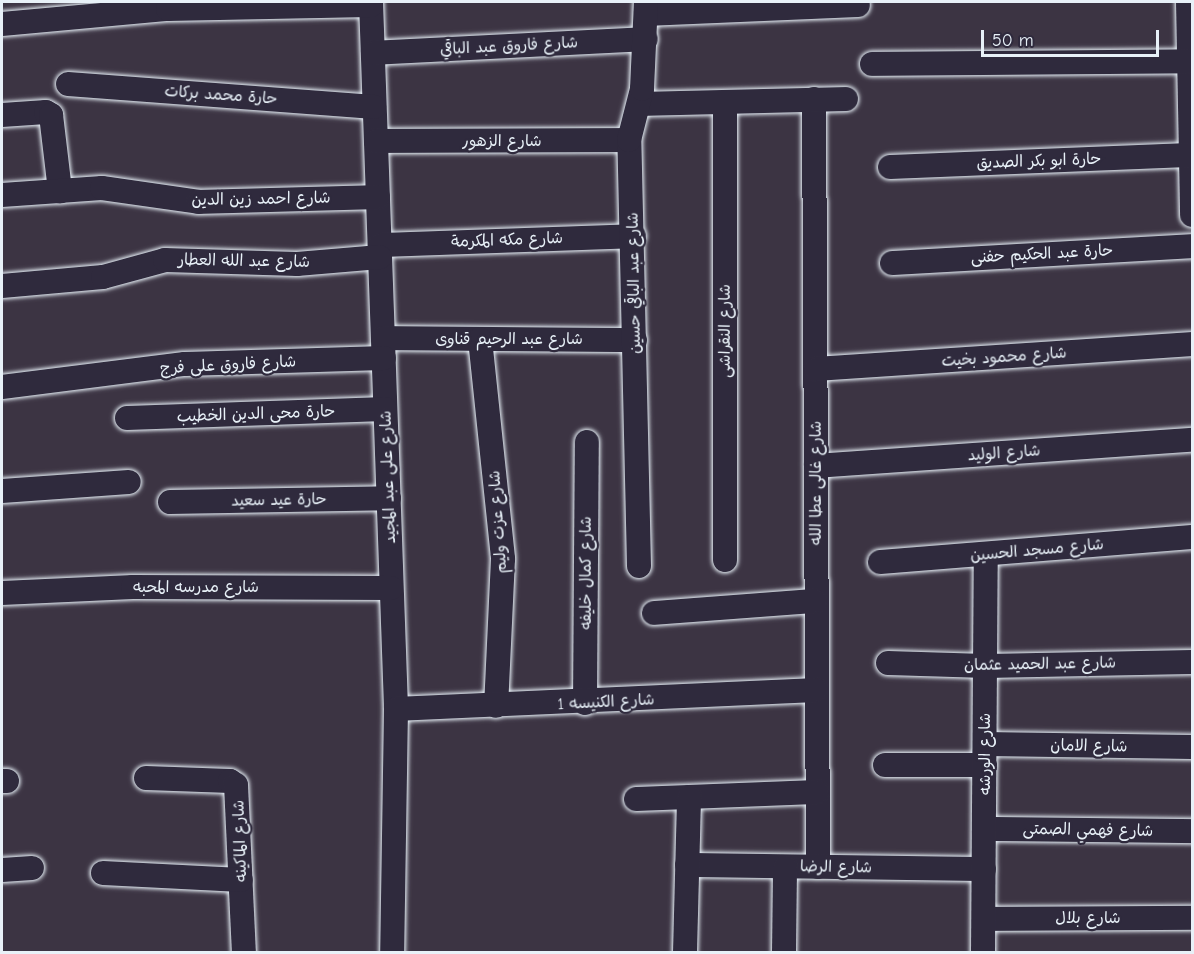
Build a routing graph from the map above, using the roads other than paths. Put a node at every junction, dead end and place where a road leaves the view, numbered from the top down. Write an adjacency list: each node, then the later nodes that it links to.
1 (1188, 2): 8 (street)
2 (371, 3): 5 (street); 7 (street, شارع على عبد المجيد)
3 (858, 5): 4 (street)
4 (646, 8): 6 (street, شارع عبد الباقي حسين)
5 (2, 24)
6 (646, 39): 7 (street, شارع فاروق عبد الباقي); 14 (street, شارع عبد الباقي حسين)
7 (373, 53): 15 (street, شارع على عبد المجيد)
8 (1190, 54): 9 (street); 19 (street)
9 (872, 64)
10 (68, 84): 15 (street, حارة محمد بركات)
11 (814, 99): 12 (street); 13 (street); 34 (street, شارع غالى عطا الله)
12 (846, 99)
13 (725, 102): 14 (street); 47 (street, شارع النقراشى)
14 (640, 104): 17 (street, شارع عبد الباقي حسين)
15 (375, 107): 18 (street, شارع على عبد المجيد)
16 (2, 115): 21 (street)
17 (629, 140): 18 (street, شارع الزهور); 25 (street, شارع عبد الباقي حسين)
18 (376, 141): 23 (street, شارع على عبد المجيد)
19 (1189, 155): 20 (street, حارة ابو بكر الصديق); 24 (street)
20 (890, 167)
21 (60, 192): 22 (street, شارع احمد زين الدين); 23 (street, شارع احمد زين الدين)
22 (2, 195)
23 (378, 197): 27 (street, شارع على عبد المجيد)
24 (1192, 215)
25 (634, 236): 27 (street, شارع مكه المكرمة); 31 (street, شارع عبد الباقي حسين)
26 (1192, 246): 28 (street, حارة عبد الحكيم حفنى)
27 (380, 251): 29 (street, شارع عبد الله العطار); 33 (street, شارع على عبد المجيد)
28 (892, 263)
29 (2, 286)
30 (480, 339): 31 (street, شارع عبد الرحيم قناوى); 33 (street, شارع عبد الرحيم قناوى); 59 (street, شارع عزت وليم)
31 (635, 340): 49 (street, شارع عبد الباقي حسين)
32 (1192, 344): 34 (street, شارع محمود بخيت)
33 (384, 348): 35 (street, شارع فاروق على فرج); 36 (street, شارع على عبد المجيد)
34 (816, 369): 40 (street, شارع غالى عطا الله)
35 (2, 387)
36 (386, 410): 37 (street, حارة محى الدين الخطيب); 43 (street, شارع على عبد المجيد)
37 (127, 418)
38 (1192, 440): 40 (street, شارع الوليد)
39 (587, 442): 58 (street, شارع كمال خليفه)
40 (816, 466): 52 (street, شارع غالى عطا الله)
41 (129, 482): 42 (street)
42 (2, 491)
43 (389, 498): 44 (street, حارة عيد سعيد); 50 (street, شارع على عبد المجيد)
44 (170, 502)
45 (1192, 537): 46 (street, شارع مسجد الحسين)
46 (986, 555): 48 (street, شارع مسجد الحسين); 56 (street, شارع الورشه)
47 (725, 560)
48 (880, 562)
49 (639, 566)
50 (392, 588): 51 (street, شارع مدرسه المحبه); 60 (street, شارع على عبد المجيد)
51 (2, 592)
52 (816, 601): 53 (street); 57 (street, شارع غالى عطا الله)
53 (654, 613)
54 (1192, 662): 56 (street, شارع عبد الحميد عثمان)
55 (888, 663): 56 (street, شارع عبد الحميد عثمان)
56 (986, 666): 62 (street, شارع الورشه)
57 (816, 690): 58 (street, شارع الكنيسه 1); 65 (street, شارع غالى عطا الله)
58 (585, 703): 59 (street, شارع الكنيسه 1)
59 (496, 705): 60 (street, شارع الكنيسه 1)
60 (396, 709): 81 (street, شارع على عبد المجيد)
61 (1192, 747): 62 (street, شارع الامان)
62 (985, 755): 63 (street, شارع الامان); 68 (street, شارع الورشه)
63 (885, 765)
64 (146, 778): 77 (street, شارع الماكينه)
65 (817, 792): 66 (street); 72 (street, شارع غالى عطا الله)
66 (689, 797): 67 (street); 70 (street)
67 (636, 800)
68 (984, 829): 69 (street, شارع فهمي الصمتى); 74 (street, شارع الورشه)
69 (1192, 831)
70 (687, 865): 71 (street, شارع الرضا); 82 (street)
71 (785, 867): 72 (street, شارع الرضا); 83 (street)
72 (818, 867): 74 (street, شارع الرضا)
73 (32, 868): 75 (street)
74 (984, 869): 79 (street, شارع الورشه)
75 (2, 870)
76 (103, 873): 77 (street)
77 (241, 880): 80 (street, شارع الماكينه)
78 (1192, 918): 79 (street, شارع بلال)
79 (984, 919): 84 (street, شارع الورشه)
80 (244, 952)
81 (392, 952)
82 (685, 952)
83 (784, 952)
84 (983, 952)

